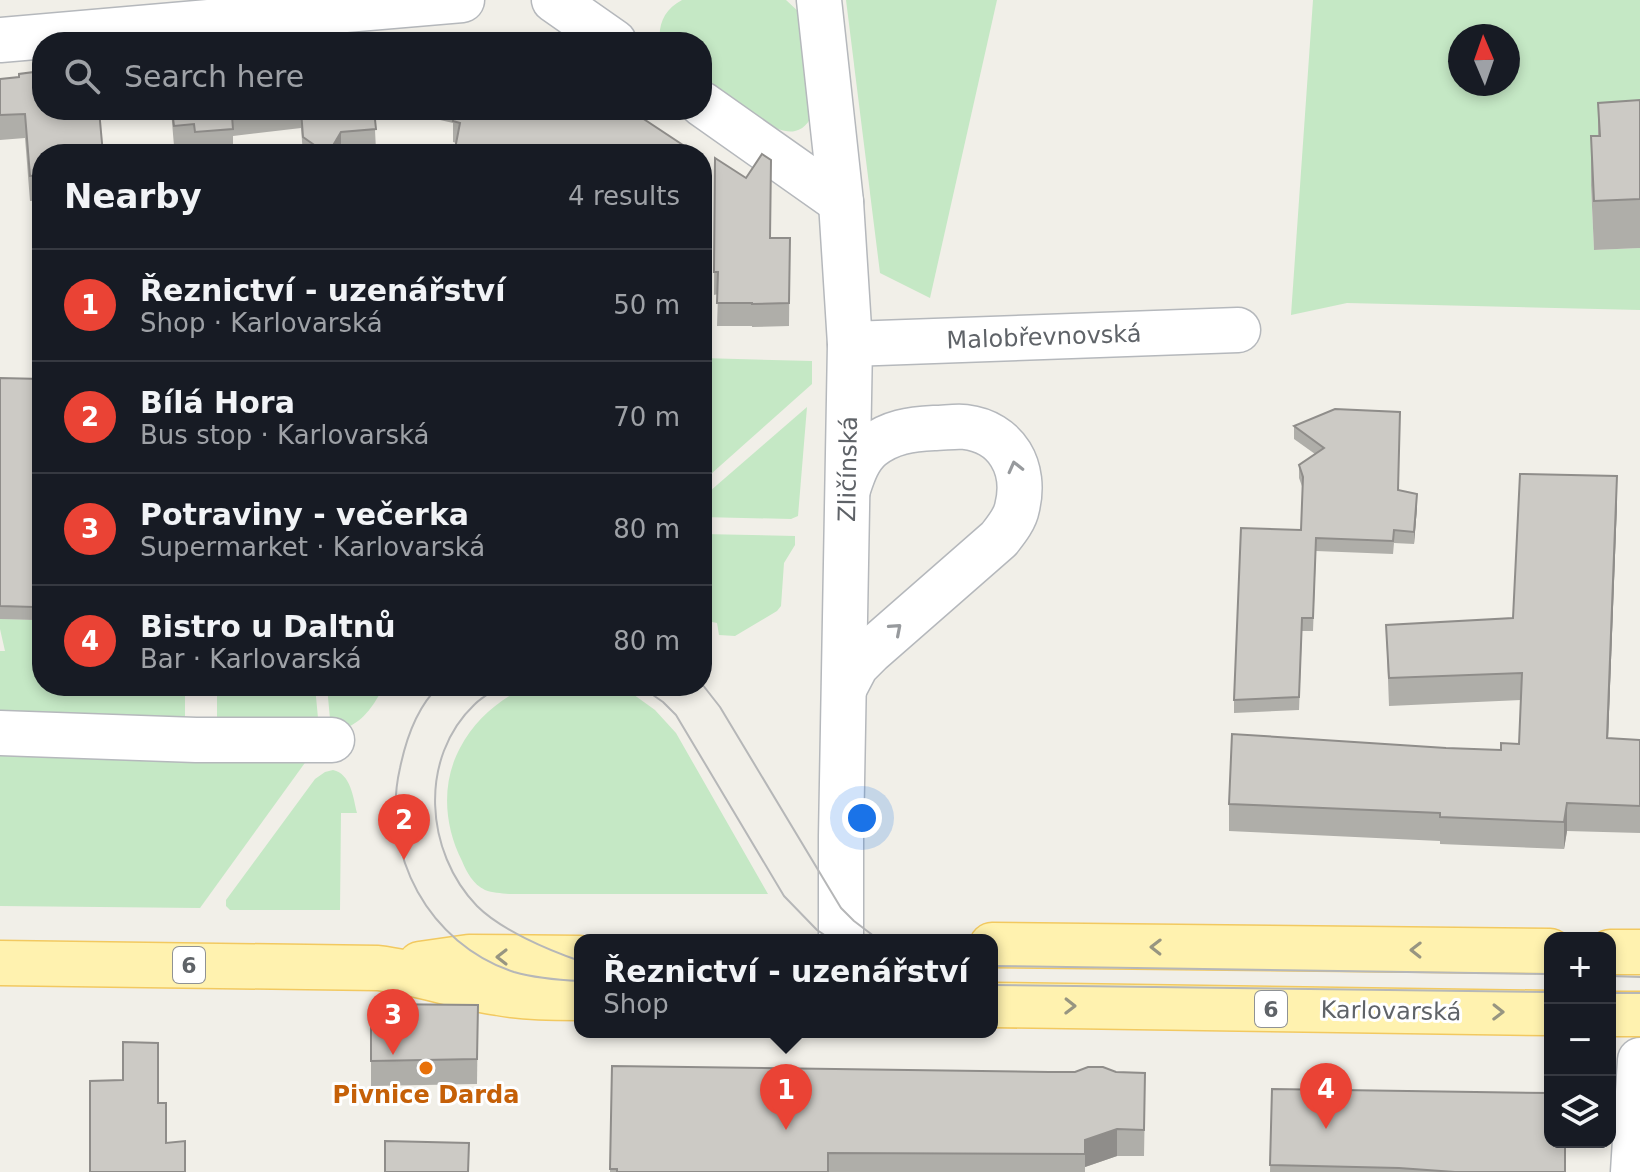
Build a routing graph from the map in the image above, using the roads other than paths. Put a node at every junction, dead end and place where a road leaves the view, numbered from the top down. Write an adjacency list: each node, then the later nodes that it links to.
1 (462, 0): 4 (street)
2 (554, 0): 5 (street)
3 (819, 0): 9 (street, Zličínská)
4 (92, 32)
5 (600, 32)
6 (32, 37): 7 (street)
7 (0, 40)
8 (712, 111): 9 (street)
9 (841, 202): 11 (street, Zličínská)
10 (1238, 330): 11 (street, Malobřevnovská)
11 (850, 344): 12 (street, Zličínská)
12 (847, 492): 13 (street, Zličínská); 13 (street, one-way to 12)
13 (845, 687): 16 (street, Zličínská)
14 (0, 733): 15 (street)
15 (332, 740)
16 (841, 934)
17 (998, 945): 18 (main road, one-way to 17)
18 (1544, 951)
19 (1616, 952): 20 (main road)
20 (1640, 952)
21 (574, 958): 23 (main road, 6, one-way to 23)
22 (0, 963): 23 (main road, 6)
23 (378, 968): 24 (main road, 6)
24 (574, 998)
25 (998, 1005): 26 (main road, Karlovarská / 6, one-way to 26)
26 (1544, 1013)
27 (1616, 1014): 28 (main road)
28 (1640, 1014)
29 (1640, 1060): 30 (street)
30 (1633, 1172)

